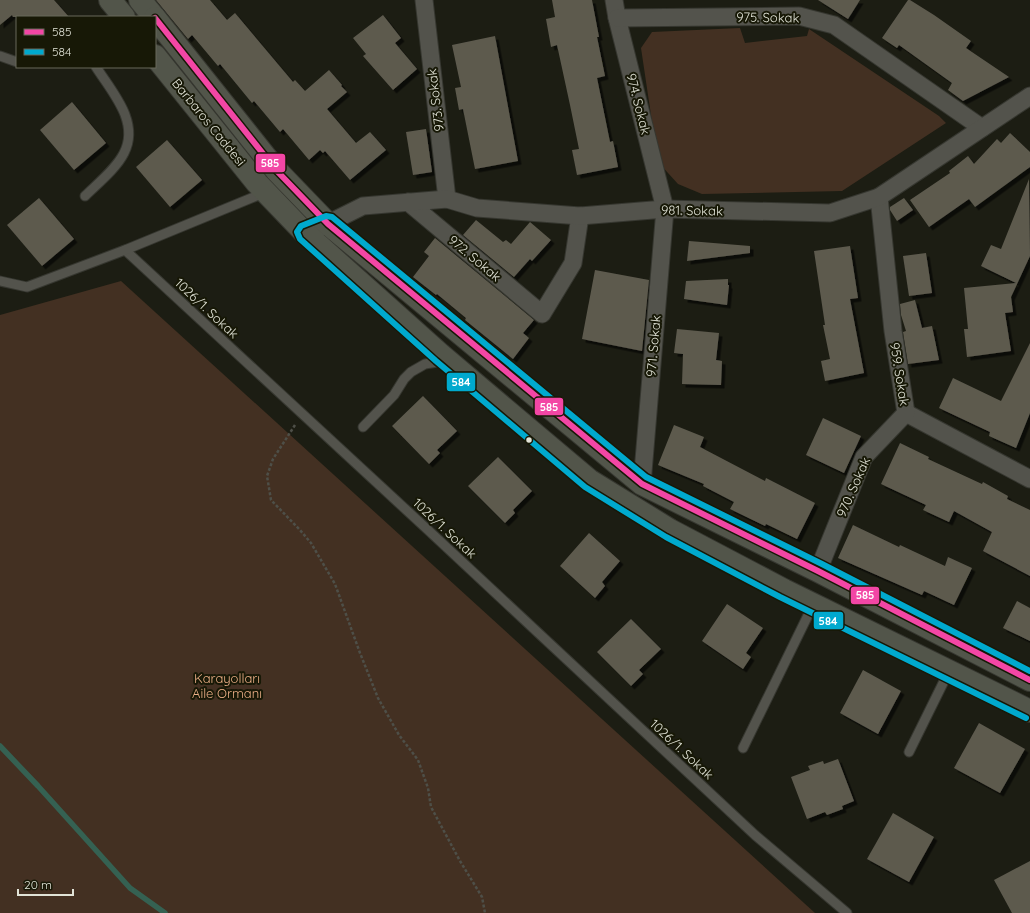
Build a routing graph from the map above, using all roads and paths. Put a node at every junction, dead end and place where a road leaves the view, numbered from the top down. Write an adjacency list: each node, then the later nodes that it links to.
1 (110, 0): 5 (main road)
2 (140, 0): 6 (main road, Barbaros Caddesi)
3 (424, 0): 18 (street, 973. Sokak)
4 (614, 0): 7 (street, 974. Sokak)
5 (123, 16)
6 (152, 16)
7 (617, 18): 14 (street, 975. Sokak); 20 (street, 974. Sokak)
8 (156, 20): 22 (main road, Barbaros Caddesi)
9 (0, 56): 11 (lane)
10 (156, 57): 15 (main road, Barbaros Caddesi)
11 (16, 62)
12 (97, 68): 16 (lane)
13 (1026, 105): 14 (street, 981. Sokak)
14 (982, 128): 17 (street, 981. Sokak)
15 (266, 192): 23 (main road, Barbaros Caddesi); 24 (lane)
16 (85, 196)
17 (879, 197): 20 (street, 981. Sokak); 27 (street, 959. Sokak)
18 (447, 199): 19 (street, 981. Sokak); 21 (street, 981. Sokak)
19 (408, 202): 21 (street, 972. Sokak); 22 (street, 981. Sokak)
20 (665, 209): 21 (street, 981. Sokak); 31 (street, 971. Sokak)
21 (580, 216)
22 (328, 224): 23 (street, 981. Sokak); 31 (main road, Barbaros Caddesi)
23 (305, 233): 26 (main road, Barbaros Caddesi)
24 (125, 250): 25 (lane); 28 (lane, 1026/1. Sokak)
25 (0, 281)
26 (447, 360): 29 (lane); 33 (main road, Barbaros Caddesi)
27 (906, 413): 30 (street, 959. Sokak); 32 (street, 970. Sokak)
28 (302, 414): 39 (path); 40 (lane, 1026/1. Sokak)
29 (363, 427)
30 (1029, 475)
31 (642, 484): 32 (main road, Barbaros Caddesi)
32 (818, 571): 35 (main road, Barbaros Caddesi)
33 (813, 605): 34 (main road, Barbaros Caddesi); 37 (lane)
34 (949, 671): 36 (main road, Barbaros Caddesi); 38 (lane)
35 (1030, 680)
36 (1030, 711)
37 (743, 748)
38 (909, 752)
39 (485, 913)
40 (847, 913)

